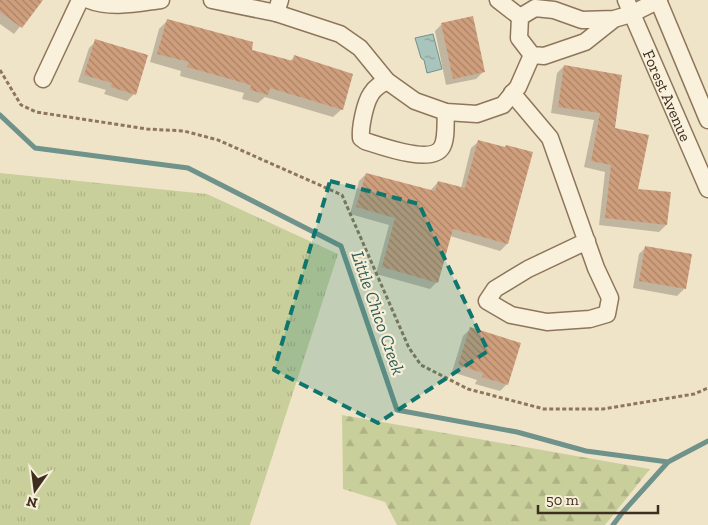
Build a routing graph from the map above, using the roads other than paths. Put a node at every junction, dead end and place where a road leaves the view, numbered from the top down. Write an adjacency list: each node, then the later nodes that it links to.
1 (80, 0): 12 (street)
2 (89, 0): 3 (street)
3 (161, 0)
4 (212, 0): 7 (street)
5 (498, 0): 9 (street)
6 (658, 0): 8 (street); 16 (street, Forest Avenue)
7 (278, 6): 13 (street)
8 (629, 7): 10 (street); 17 (street, Forest Avenue)
9 (520, 18): 10 (street); 11 (street)
10 (614, 19): 11 (street)
11 (532, 56): 14 (street)
12 (43, 79)
13 (387, 81): 15 (street); 15 (street)
14 (512, 94): 15 (street); 18 (street)
15 (446, 112)
16 (708, 120)
17 (708, 190)
18 (587, 241): 18 (street)

